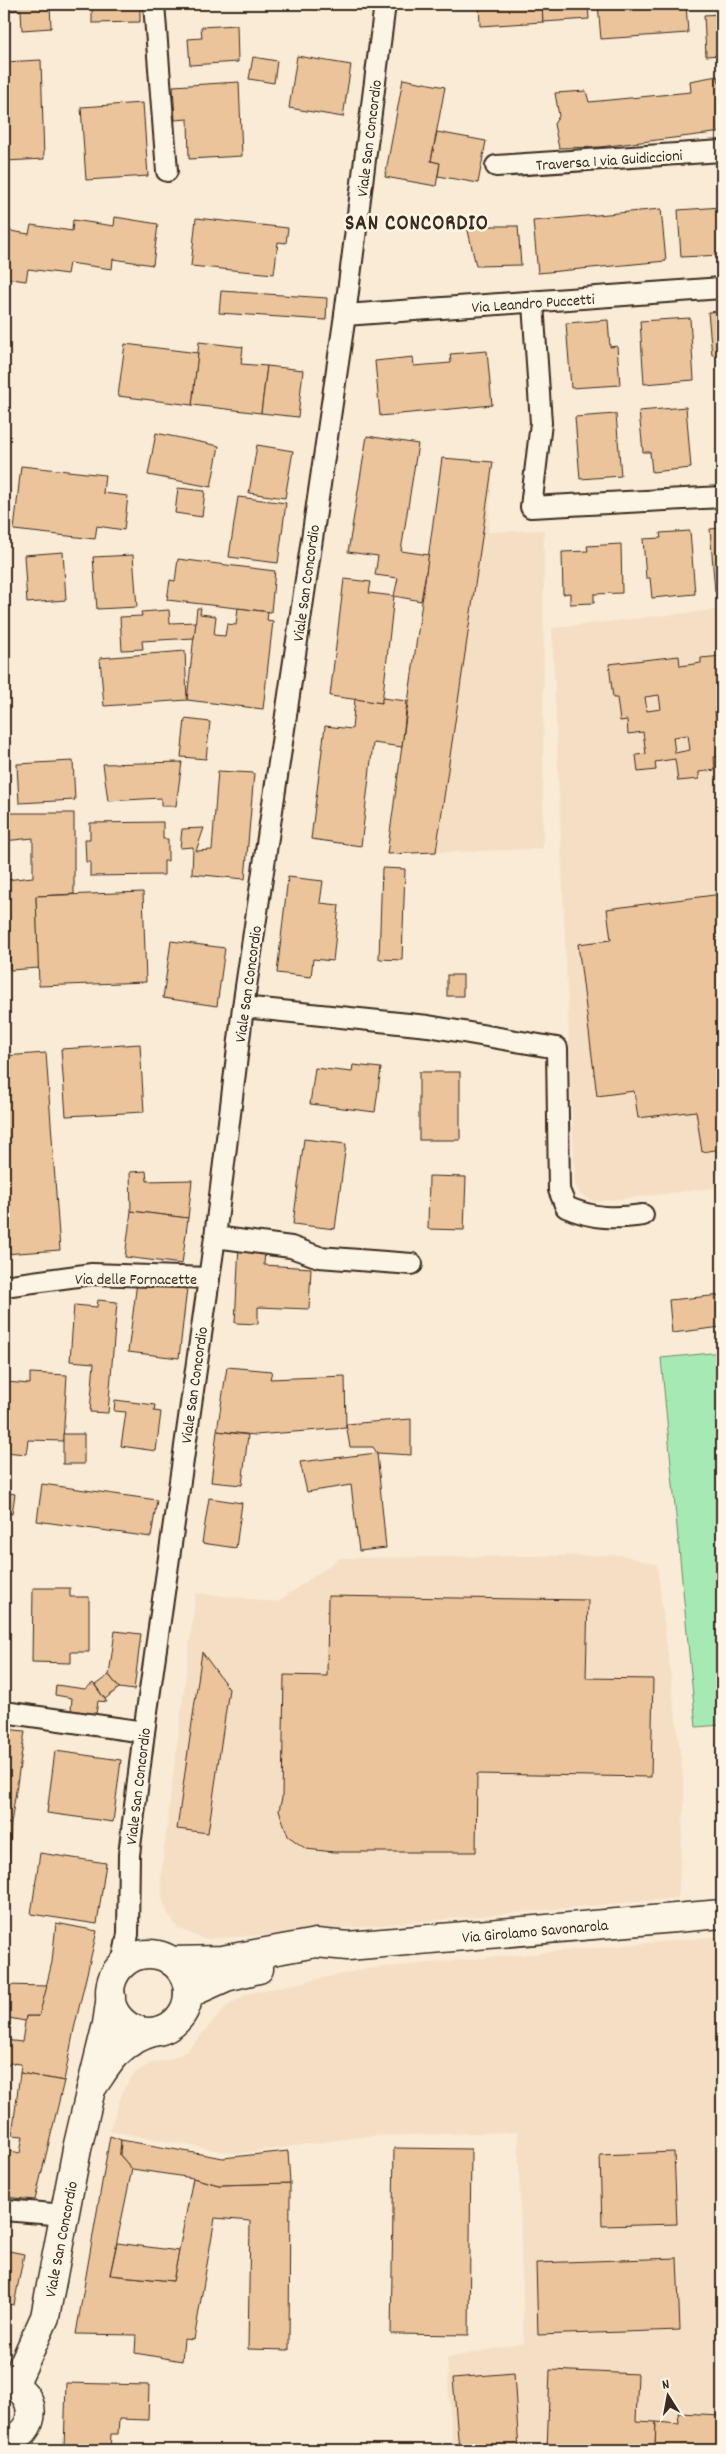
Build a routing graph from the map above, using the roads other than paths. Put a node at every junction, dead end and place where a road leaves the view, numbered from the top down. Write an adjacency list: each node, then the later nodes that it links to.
1 (154, 4): 5 (street)
2 (385, 4): 8 (street, Viale San Concordio)
3 (722, 151): 4 (street, Traversa 1 via Guidiccioni)
4 (496, 166)
5 (167, 171)
6 (722, 288): 7 (street, Via Leandro Puccetti)
7 (532, 303): 8 (street, Via Leandro Puccetti); 9 (street)
8 (345, 315): 10 (street, Viale San Concordio)
9 (722, 497)
10 (243, 1007): 11 (street); 12 (street, Viale San Concordio)
11 (643, 1215)
12 (215, 1237): 13 (street); 14 (street, Viale San Concordio)
13 (412, 1264)
14 (209, 1278): 15 (street, Via delle Fornacette); 17 (street, Viale San Concordio)
15 (4, 1286)
16 (4, 1712): 17 (street)
17 (144, 1732): 21 (street, Viale San Concordio)
18 (722, 1914): 19 (street, Via Girolamo Savonarola)
19 (348, 1946): 20 (street, Via Girolamo Savonarola); 22 (street, Via Girolamo Savonarola)
20 (171, 1961): 21 (street); 22 (street)
21 (122, 1965): 23 (street, Viale San Concordio)
22 (188, 1994): 24 (street, Viale San Concordio)
23 (110, 1996): 24 (street); 25 (street, Viale San Concordio)
24 (153, 2032): 25 (street, Viale San Concordio)
25 (91, 2089): 27 (street, Viale San Concordio)
26 (4, 2210): 27 (street)
27 (65, 2215): 28 (street, Viale San Concordio)
28 (9, 2384): 29 (street, Viale San Concordio)
29 (6, 2444)

